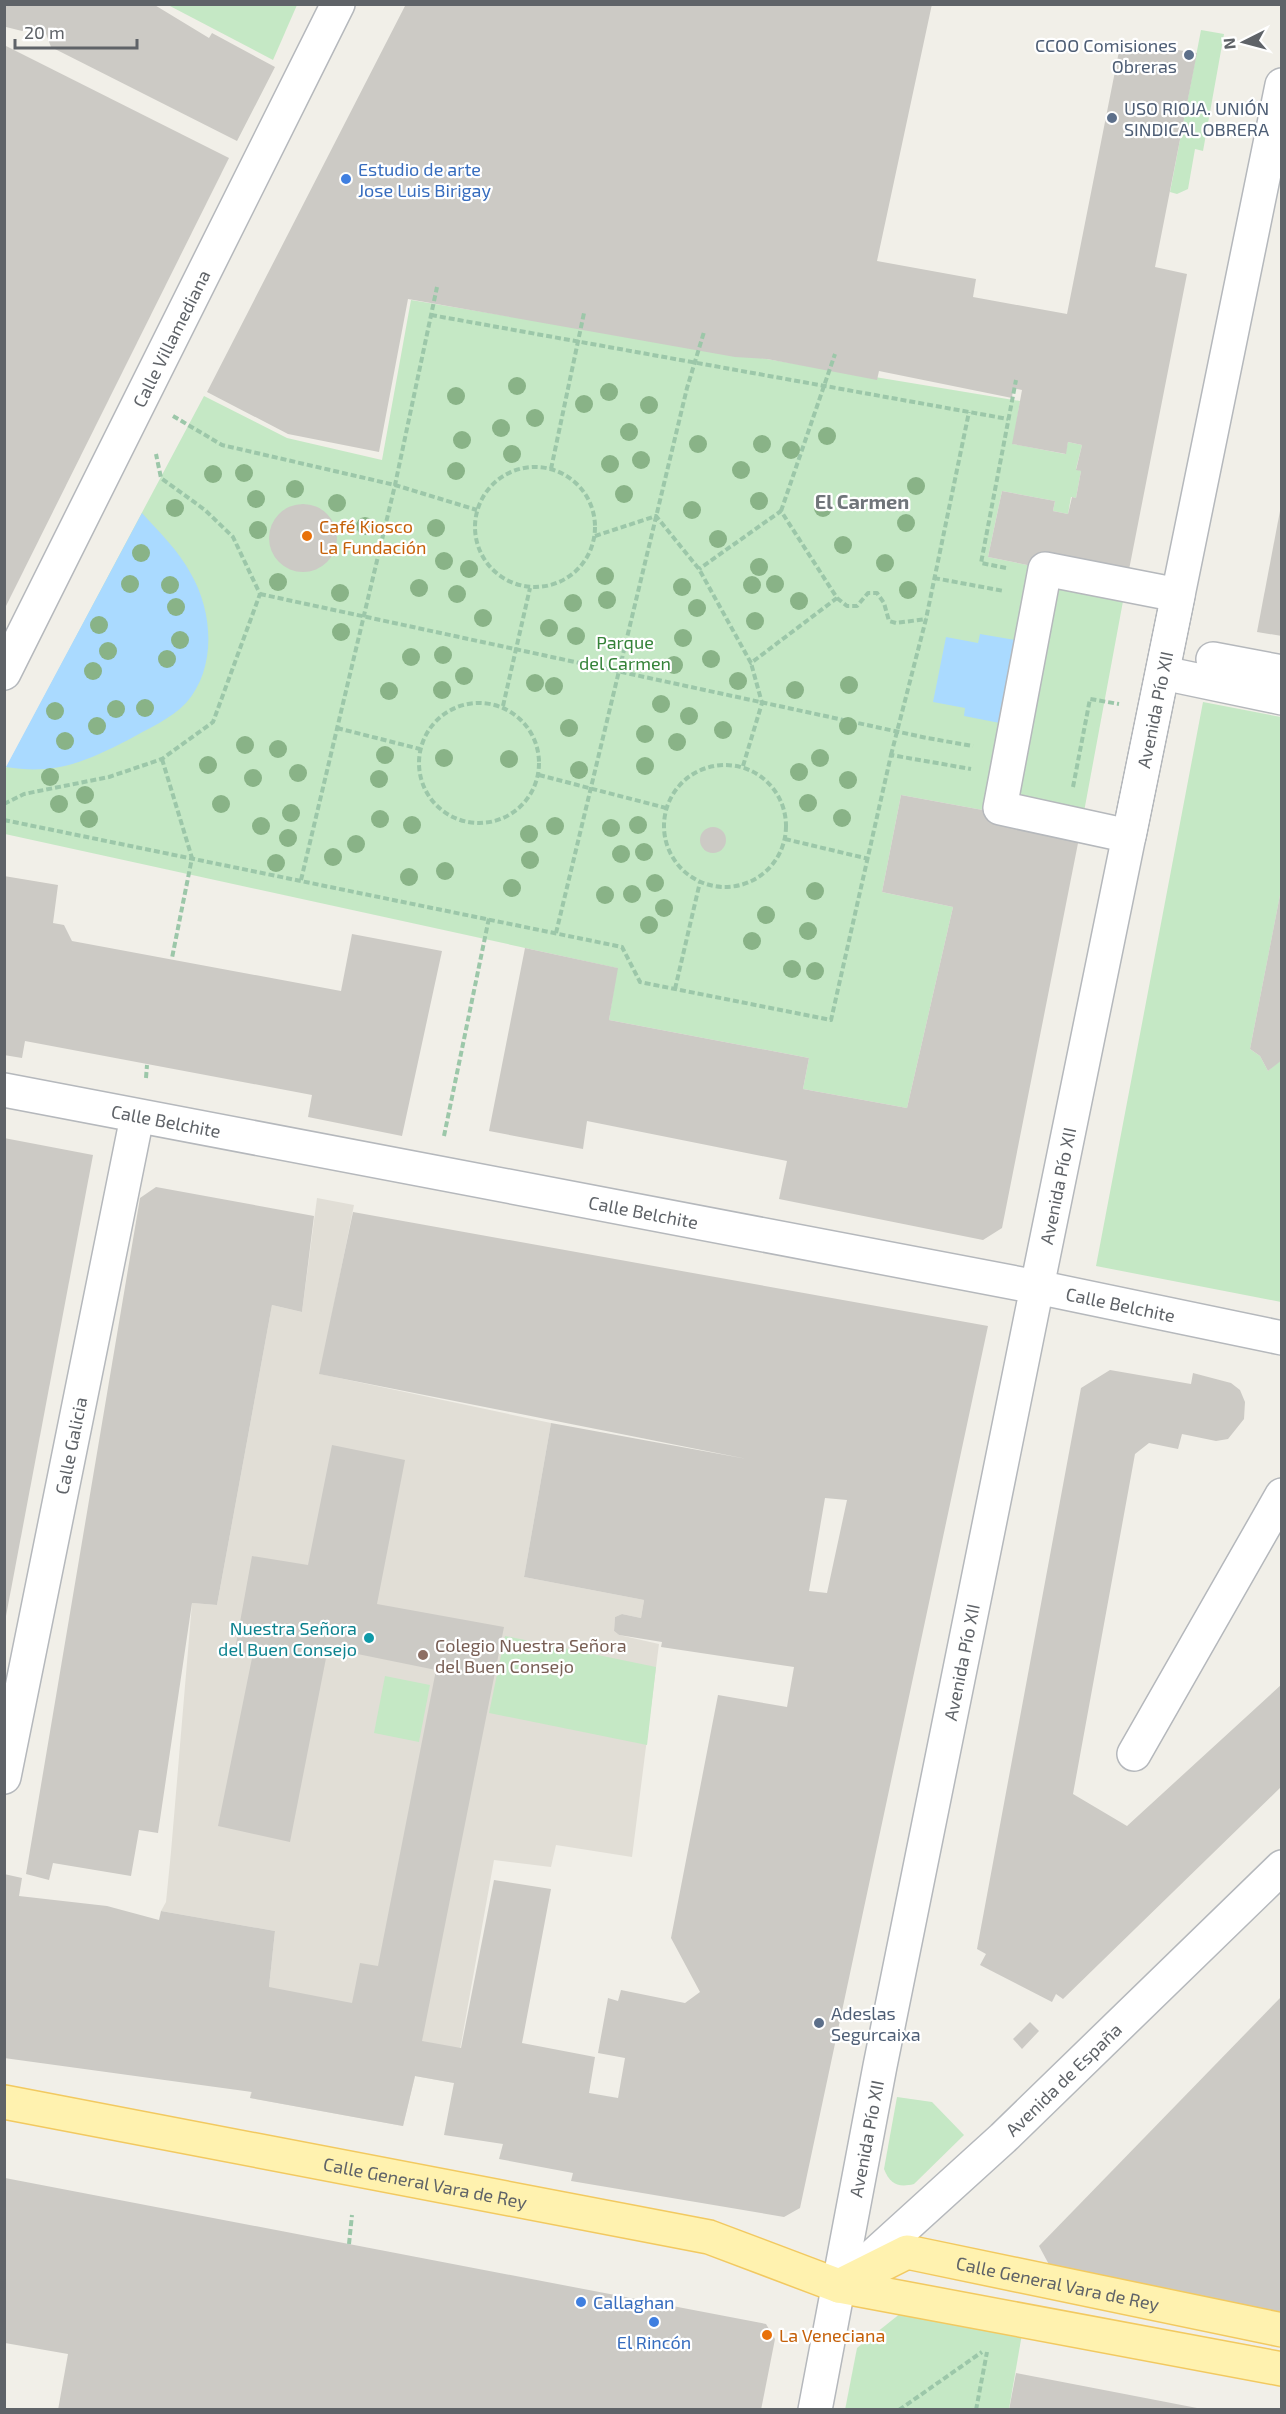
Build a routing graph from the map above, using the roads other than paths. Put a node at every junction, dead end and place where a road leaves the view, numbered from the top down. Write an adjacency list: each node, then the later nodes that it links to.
1 (338, 4): 6 (street, Calle Villamediana)
2 (1281, 85): 3 (street, Avenida Pío XII)
3 (1178, 595): 7 (street, Avenida Pío XII); 9 (street); 10 (street)
4 (1213, 659): 5 (street)
5 (1281, 672)
6 (4, 673)
7 (1163, 673): 8 (street); 9 (street, Avenida Pío XII)
8 (1281, 698)
9 (1154, 712): 10 (street, Avenida Pío XII)
10 (1129, 836): 13 (street, Avenida Pío XII)
11 (4, 1090): 12 (street, Calle Belchite)
12 (137, 1117): 13 (street, Calle Belchite); 17 (street, Calle Galicia)
13 (1036, 1287): 14 (street, Calle Belchite); 20 (street, Avenida Pío XII)
14 (1281, 1338)
15 (1281, 1495): 16 (street)
16 (1134, 1754)
17 (4, 1777)
18 (1281, 1867): 20 (street, Avenida de España)
19 (4, 2102): 20 (main road, Calle General Vara de Rey)
20 (839, 2286): 21 (main road, Calle General Vara de Rey); 22 (main road, Calle General Vara de Rey); 23 (street, Avenida Pío XII)
21 (1281, 2330)
22 (1281, 2369)
23 (815, 2409)

